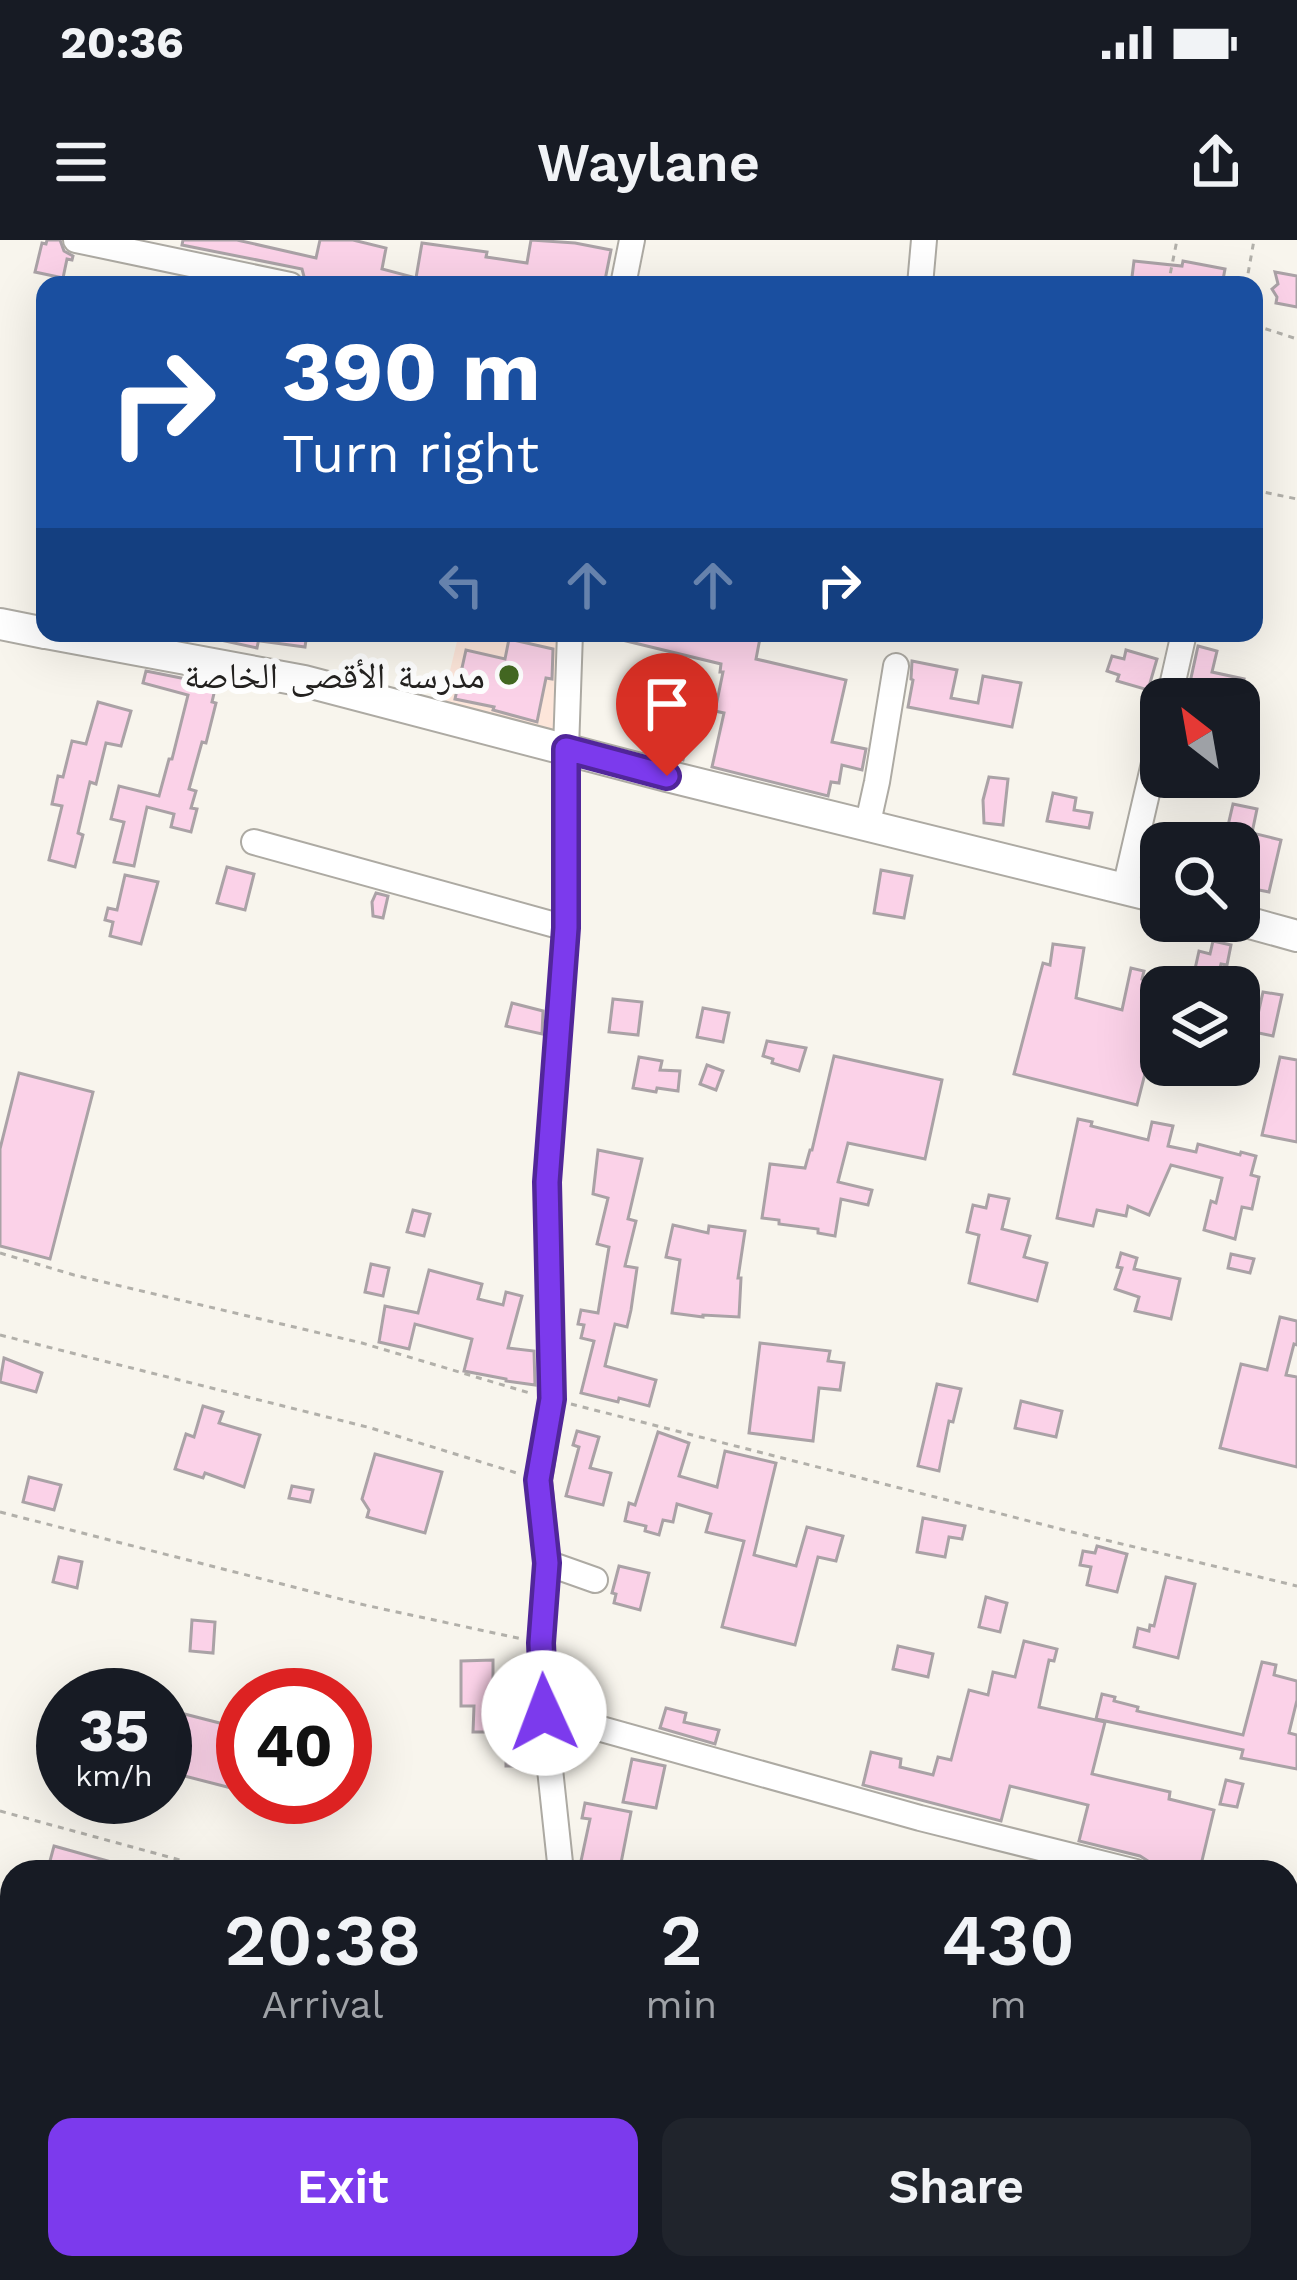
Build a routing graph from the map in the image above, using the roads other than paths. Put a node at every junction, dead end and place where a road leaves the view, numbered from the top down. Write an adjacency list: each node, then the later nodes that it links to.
1 (76, 240): 4 (street)
2 (924, 240): 6 (street)
3 (628, 241): 5 (street)
4 (247, 276)
5 (624, 276)
6 (921, 276)
7 (0, 624): 8 (main road)
8 (36, 631)
9 (94, 642): 14 (main road)
10 (570, 642): 14 (street)
11 (1182, 642): 13 (street)
12 (896, 666): 16 (street)
13 (1174, 678)
14 (566, 749): 16 (main road); 21 (street)
15 (1146, 798): 18 (street)
16 (867, 827): 18 (main road)
17 (254, 842): 21 (street)
18 (1126, 888): 19 (main road)
19 (1140, 892)
20 (1260, 926): 22 (main road)
21 (566, 928): 23 (street)
22 (1297, 936)
23 (547, 1563): 24 (street); 25 (street)
24 (595, 1580)
25 (544, 1713): 26 (street); 27 (street)
26 (560, 1860)
27 (1088, 1860)

